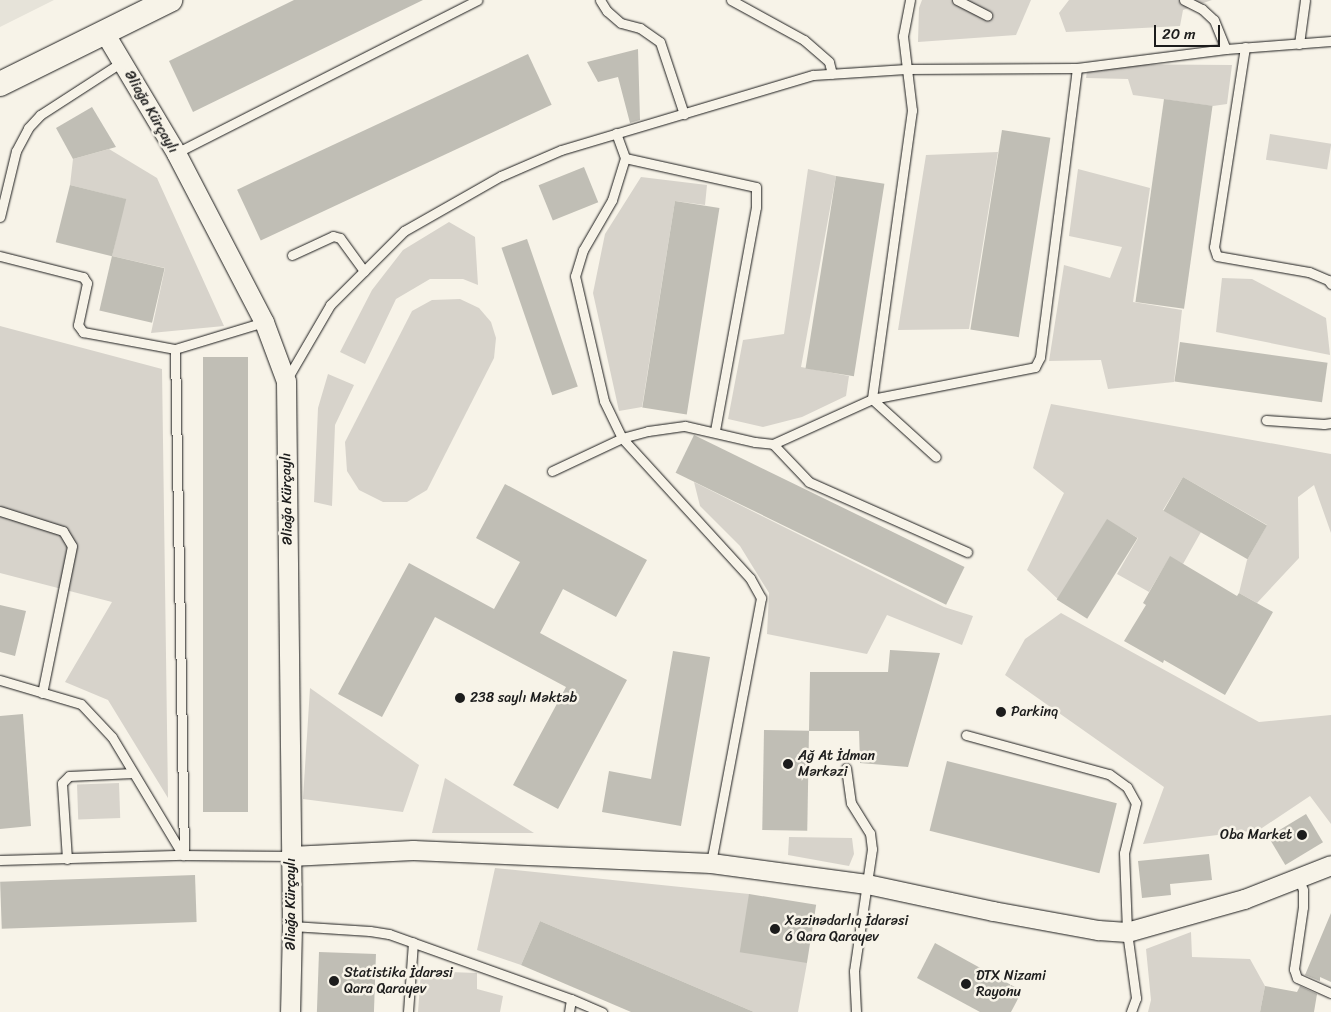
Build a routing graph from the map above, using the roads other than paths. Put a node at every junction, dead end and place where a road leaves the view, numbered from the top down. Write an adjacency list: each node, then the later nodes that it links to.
1 (170, 0): 10 (street)
2 (477, 0): 22 (lane)
3 (600, 0): 20 (lane)
4 (731, 0): 18 (lane)
5 (910, 0): 17 (lane)
6 (957, 0): 9 (lane)
7 (1184, 0): 14 (lane)
8 (1305, 0): 12 (lane)
9 (988, 15)
10 (104, 32): 15 (street, Əliağa Kürçaylı); 19 (street)
11 (1331, 42): 12 (lane)
12 (1298, 44): 13 (lane)
13 (1245, 47): 14 (lane); 28 (lane)
14 (1226, 48): 16 (lane)
15 (122, 62): 22 (street, Əliağa Kürçaylı); 24 (lane)
16 (1077, 68): 17 (lane); 32 (lane)
17 (906, 69): 18 (lane); 32 (lane)
18 (832, 74): 20 (lane)
19 (0, 84)
20 (684, 114): 21 (lane)
21 (616, 133): 23 (lane); 27 (lane)
22 (176, 154): 29 (street, Əliağa Kürçaylı)
23 (625, 158): 35 (lane); 36 (lane)
24 (0, 218)
25 (292, 255): 27 (lane)
26 (0, 256): 30 (lane)
27 (364, 271): 31 (lane)
28 (1331, 284)
29 (264, 322): 30 (lane); 31 (street, Əliağa Kürçaylı)
30 (175, 348): 47 (lane)
31 (286, 381): 48 (street, Əliağa Kürçaylı)
32 (872, 399): 37 (lane); 38 (lane)
33 (1266, 420): 34 (lane)
34 (1331, 423)
35 (715, 431): 36 (lane); 37 (lane)
36 (622, 438): 39 (lane); 51 (lane)
37 (773, 444): 41 (lane)
38 (936, 457)
39 (552, 471)
40 (0, 511): 43 (lane)
41 (967, 552)
42 (0, 680): 43 (lane)
43 (42, 692): 46 (lane)
44 (966, 735): 56 (lane)
45 (846, 768): 54 (lane)
46 (133, 772): 47 (lane); 49 (lane)
47 (184, 855): 48 (lane); 49 (lane)
48 (290, 856): 51 (street); 55 (street, Əliağa Kürçaylı)
49 (67, 858): 50 (lane)
50 (0, 860)
51 (711, 863): 54 (street)
52 (1331, 865): 53 (street)
53 (1299, 879): 56 (street); 58 (lane)
54 (868, 884): 56 (street); 64 (lane)
55 (292, 926): 57 (lane); 60 (street, Əliağa Kürçaylı)
56 (1127, 932): 65 (lane)
57 (413, 942): 59 (lane); 61 (lane)
58 (1331, 993)
59 (571, 998): 62 (lane); 63 (lane)
60 (290, 1012)
61 (408, 1012)
62 (569, 1012)
63 (602, 1012)
64 (856, 1012)
65 (1131, 1012)

